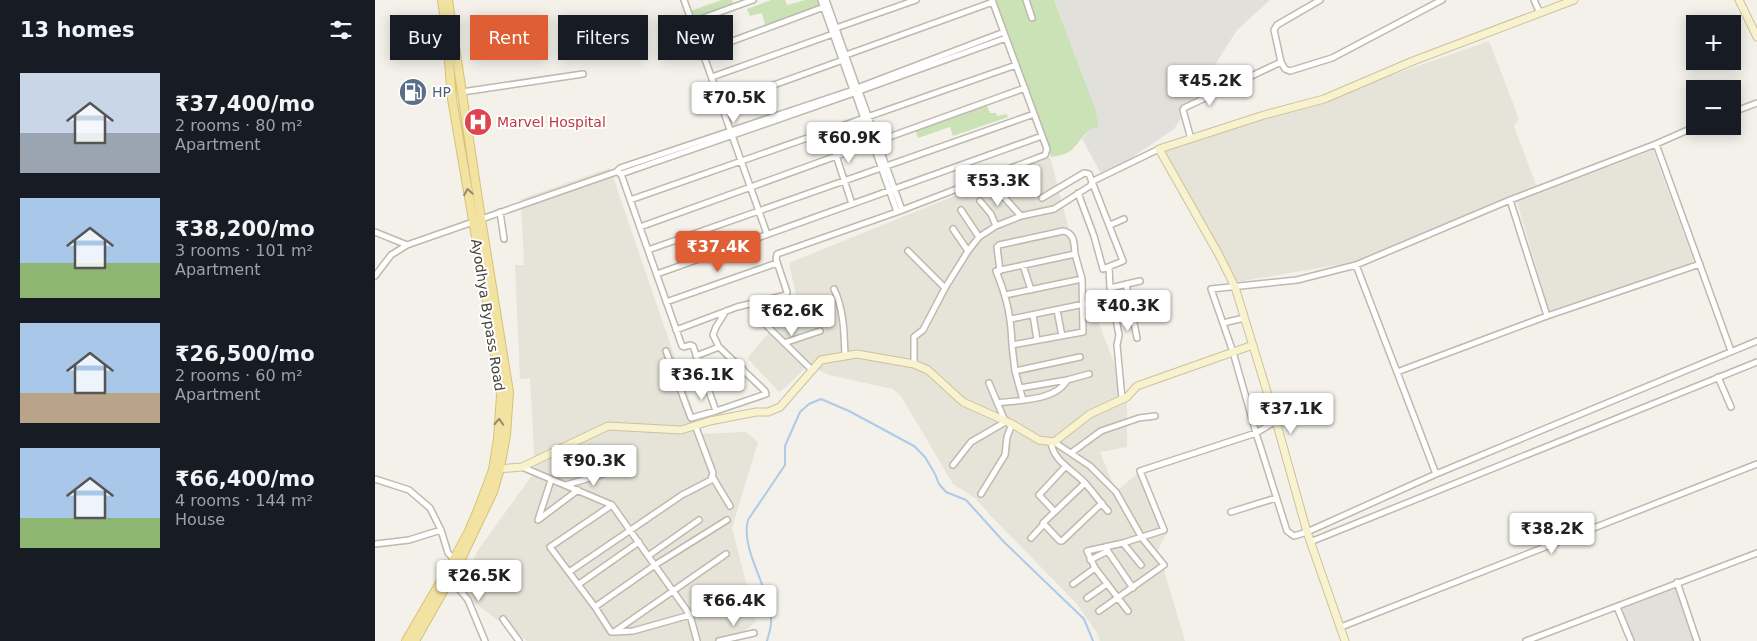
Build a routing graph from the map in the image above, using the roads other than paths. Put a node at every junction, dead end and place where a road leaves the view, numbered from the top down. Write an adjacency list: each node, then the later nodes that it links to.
1 (441, 0): 30 (main road, Ayodhya Bypass Road)
2 (448, 0): 28 (main road, Ayodhya Bypass Road)
3 (684, 0): 16 (street)
4 (753, 0): 17 (street)
5 (826, 0): 14 (street); 19 (street)
6 (916, 0): 19 (street)
7 (1026, 0): 18 (street)
8 (1320, 0): 25 (street)
9 (1441, 0): 25 (street)
10 (1534, 0): 15 (street)
11 (1574, 0): 15 (street)
12 (1739, 0): 21 (street)
13 (993, 1): 20 (street); 23 (street)
14 (824, 8): 19 (street); 22 (street)
15 (1540, 13): 44 (street)
16 (689, 15)
17 (711, 15)
18 (1032, 18)
19 (835, 31): 23 (street); 29 (street)
20 (1005, 35): 26 (street); 32 (street)
21 (1757, 37)
22 (733, 41)
23 (844, 58): 32 (street); 36 (street)
24 (706, 60): 29 (street)
25 (1281, 62): 44 (street)
26 (1016, 65): 31 (street); 39 (street)
27 (583, 74): 33 (street)
28 (459, 77): 30 (main road); 33 (main road, Ayodhya Bypass Road)
29 (711, 77): 36 (street)
30 (449, 78): 34 (main road, Ayodhya Bypass Road)
31 (1025, 88): 38 (street); 45 (street)
32 (856, 91): 39 (street); 42 (street)
33 (462, 92): 34 (main road); 69 (main road, Ayodhya Bypass Road)
34 (451, 94): 69 (main road, Ayodhya Bypass Road, one-way to 34)
35 (1757, 103): 37 (street)
36 (721, 104): 42 (street)
37 (1741, 109)
38 (1034, 114): 43 (street); 50 (street)
39 (866, 117): 40 (street); 45 (street)
40 (828, 131): 48 (street); 49 (street)
41 (1686, 131): 46 (street)
42 (732, 133): 49 (street); 51 (street)
43 (1042, 136): 55 (street); 65 (street)
44 (1191, 139): 47 (street)
45 (875, 143): 48 (street); 50 (street)
46 (1655, 144): 60 (street); 84 (street)
47 (1159, 149): 53 (street); 94 (street)
48 (836, 156): 52 (street); 54 (street)
49 (741, 161): 54 (street); 59 (street)
50 (884, 167): 52 (street); 55 (street)
51 (619, 173): 59 (street); 66 (street)
52 (844, 181): 62 (street); 64 (street)
53 (1093, 181): 56 (street); 58 (street); 70 (street)
54 (751, 187): 64 (street); 72 (street)
55 (892, 190): 62 (street); 65 (street)
56 (1078, 194): 67 (street); 87 (street)
57 (1003, 196): 67 (street)
58 (1042, 198)
59 (630, 200): 72 (street)
60 (1510, 200): 86 (street); 106 (street)
61 (979, 201): 71 (street)
62 (852, 204): 75 (street)
63 (961, 210): 76 (street)
64 (759, 211): 75 (street); 79 (street)
65 (899, 211): 83 (street)
66 (500, 212): 69 (street); 77 (street)
67 (1021, 216): 71 (street)
68 (1124, 219): 70 (street)
69 (477, 220): 78 (street); 154 (main road, Ayodhya Bypass Road)
70 (1110, 225): 87 (street)
71 (997, 226): 76 (street)
72 (639, 227): 79 (street)
73 (953, 229): 80 (street)
74 (375, 232): 78 (street)
75 (767, 234): 89 (street)
76 (979, 237): 80 (street)
77 (504, 239)
78 (407, 245): 90 (street)
79 (648, 250): 89 (street)
80 (968, 250): 95 (street)
81 (909, 251): 95 (street)
82 (1075, 254): 85 (street); 88 (street); 91 (street)
83 (777, 262): 100 (street); 103 (street)
84 (1700, 264): 106 (street); 121 (street)
85 (1023, 265): 88 (street); 98 (street)
86 (1356, 265): 94 (street); 131 (street)
87 (1109, 267): 96 (street)
88 (1000, 270): 99 (street)
89 (657, 274): 100 (street)
90 (375, 276)
91 (1082, 279): 98 (street); 101 (street)
92 (1139, 281): 93 (street)
93 (1125, 284): 96 (street); 113 (street)
94 (1235, 287): 107 (street); 109 (street)
95 (945, 288): 127 (street)
96 (1110, 288): 138 (street)
97 (834, 289): 123 (street)
98 (1031, 290): 99 (street)
99 (1005, 295): 108 (street)
100 (667, 302): 110 (street)
101 (1084, 304): 102 (street); 112 (street)
102 (1057, 310): 105 (street); 112 (street)
103 (726, 311): 110 (street); 119 (street)
104 (802, 311): 116 (street)
105 (1033, 315): 108 (street); 114 (street)
106 (1547, 316): 131 (street)
107 (1244, 318): 109 (street); 118 (street)
108 (1011, 319): 117 (street)
109 (1223, 323): 122 (street)
110 (677, 330): 124 (street)
111 (820, 331): 116 (street)
112 (1062, 336): 114 (street)
113 (1137, 338)
114 (1037, 340): 117 (street)
115 (1757, 341): 121 (street)
116 (784, 342): 129 (street)
117 (1012, 345): 130 (street)
118 (1253, 346): 122 (street); 144 (street)
119 (719, 347): 124 (street); 128 (street)
120 (665, 351): 142 (street)
121 (1731, 351): 156 (street)
122 (1233, 352): 138 (street); 147 (street)
123 (845, 354): 127 (street); 129 (street)
124 (696, 356): 136 (street)
125 (1080, 357): 130 (street)
126 (1757, 362): 133 (street)
127 (914, 364): 145 (street)
128 (743, 369): 136 (street); 142 (street)
129 (812, 370): 146 (street)
130 (1015, 371): 137 (street)
131 (1397, 372): 156 (street)
132 (1089, 374): 134 (street)
133 (1718, 377): 141 (street); 180 (street)
134 (1067, 380): 137 (street); 139 (street)
135 (989, 383): 140 (street)
136 (706, 384): 142 (street)
137 (1021, 388): 139 (street)
138 (1122, 399): 148 (street)
139 (1023, 400): 140 (street)
140 (997, 403): 145 (street)
141 (1731, 406)
142 (716, 411)
143 (1155, 416): 149 (street)
144 (1276, 421): 147 (street); 176 (street)
145 (1008, 422): 148 (street); 151 (street); 163 (street)
146 (695, 425): 153 (street); 157 (street)
147 (1256, 433): 164 (street); 178 (street)
148 (1053, 442): 149 (street); 152 (street)
149 (1071, 453): 178 (street)
150 (1757, 464): 208 (street)
151 (953, 465)
152 (1066, 466): 160 (street); 169 (street)
153 (522, 467): 154 (street); 159 (street)
154 (497, 469): 188 (main road, Ayodhya Bypass Road)
155 (617, 470): 161 (street)
156 (1436, 474): 176 (street)
157 (712, 476): 167 (street); 175 (street)
158 (375, 479): 174 (street)
159 (551, 480): 161 (street); 162 (street)
160 (1085, 483): 165 (street); 169 (street)
161 (565, 486): 162 (street)
162 (578, 490): 166 (street)
163 (981, 494)
164 (1276, 498): 170 (street); 176 (street)
165 (1102, 503): 168 (street); 173 (street)
166 (612, 505): 175 (street); 192 (street)
167 (730, 506)
168 (1108, 511)
169 (1055, 512): 173 (street)
170 (1231, 512)
171 (699, 520): 186 (street)
172 (727, 520): 189 (street)
173 (1044, 524): 177 (street)
174 (441, 530): 181 (street); 188 (street)
175 (630, 530): 179 (street); 192 (street)
176 (1307, 532): 180 (street)
177 (1031, 538)
178 (1141, 538): 182 (street); 198 (street)
179 (639, 542): 186 (street); 195 (street)
180 (1310, 542): 208 (street)
181 (375, 544)
182 (1123, 544): 183 (street); 190 (street)
183 (1106, 549): 187 (street); 187 (street); 198 (street)
184 (1757, 553): 194 (street)
185 (726, 554): 199 (street)
186 (649, 556): 189 (street)
187 (1090, 560): 191 (street)
188 (456, 561): 193 (main road, Ayodhya Bypass Road); 211 (main road, Ayodhya Bypass Road)
189 (655, 565): 199 (street); 203 (street)
190 (1141, 565)
191 (1095, 568): 196 (street); 197 (street)
192 (569, 572): 195 (street)
193 (450, 578): 212 (main road, Ayodhya Bypass Road); 213 (street)
194 (1677, 582): 202 (street); 220 (street)
195 (579, 584): 203 (street)
196 (1073, 584)
197 (1107, 584): 200 (street); 201 (street)
198 (1133, 588): 201 (street)
199 (673, 590): 206 (street); 209 (street)
200 (1087, 598)
201 (1117, 598): 204 (street); 205 (street)
202 (1617, 606): 218 (street); 219 (street)
203 (595, 607): 209 (street)
204 (1099, 611)
205 (1127, 611)
206 (690, 615): 209 (street); 215 (street)
207 (503, 619): 214 (street)
208 (1341, 627): 217 (street)
209 (614, 632)
210 (754, 633): 216 (street)
211 (406, 641)
212 (415, 641)
213 (485, 641)
214 (519, 641)
215 (697, 641)
216 (719, 641)
217 (1345, 641)
218 (1526, 641)
219 (1631, 641)
220 (1697, 641)

